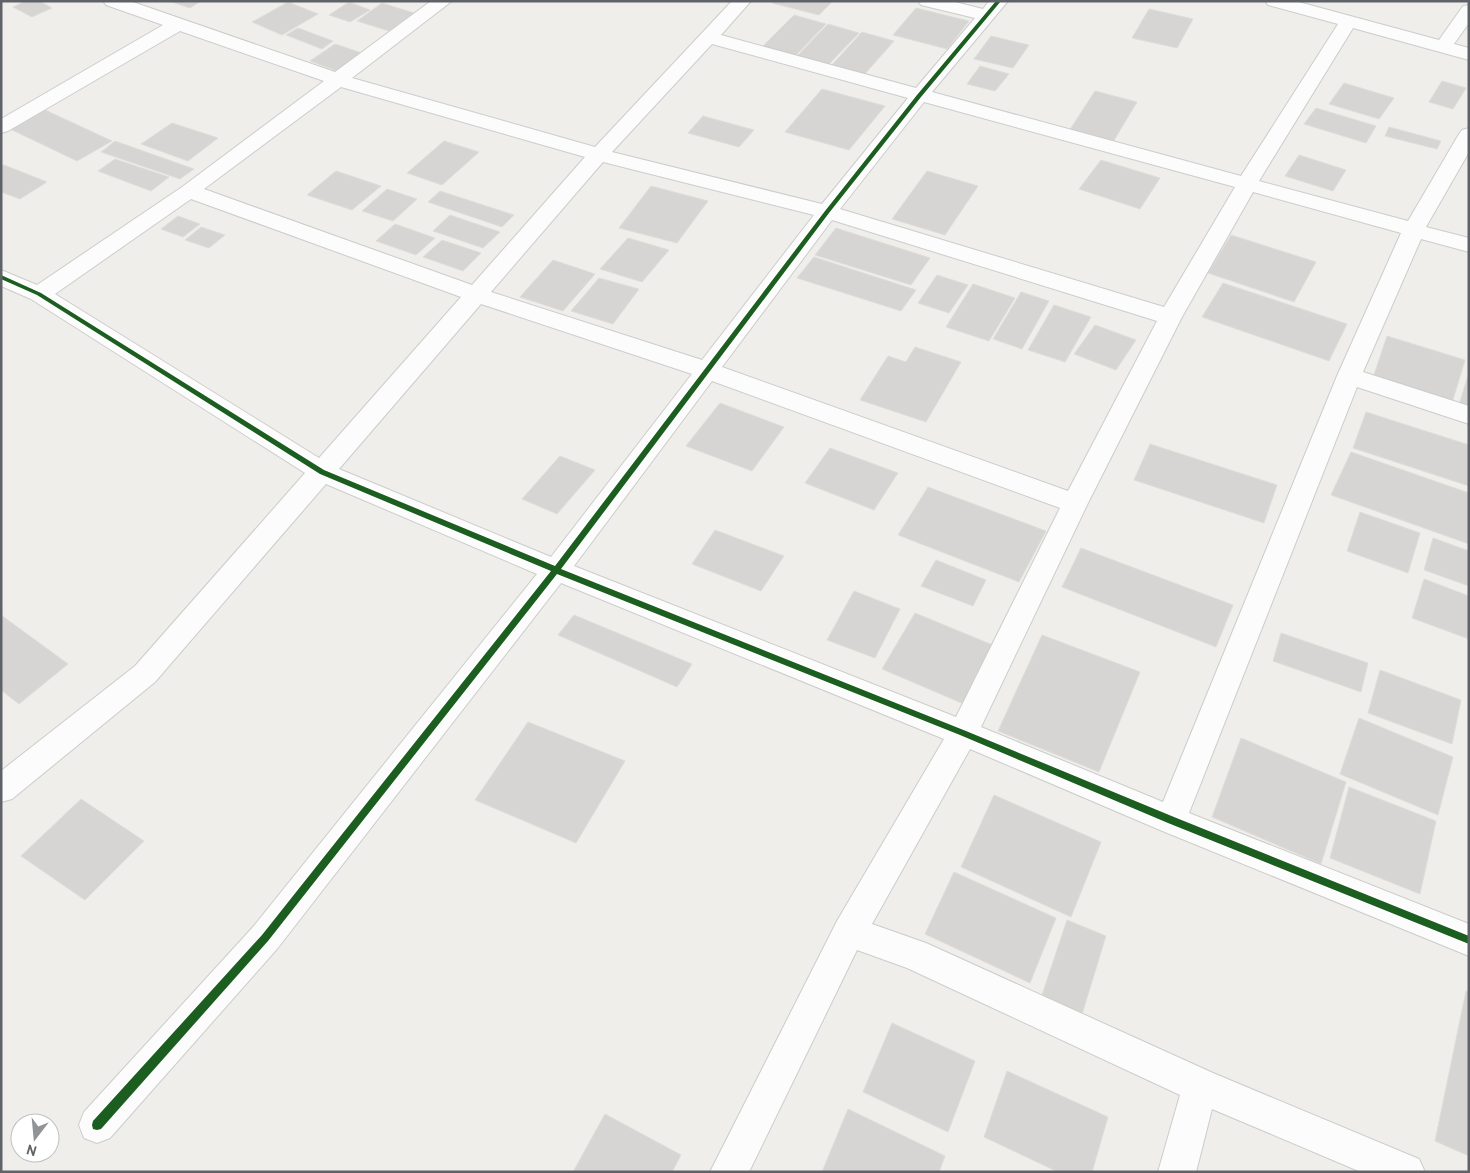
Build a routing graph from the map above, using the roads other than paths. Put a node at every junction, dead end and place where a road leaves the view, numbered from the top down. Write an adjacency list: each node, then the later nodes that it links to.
1 (112, 1): 9 (street)
2 (443, 1): 13 (street)
3 (742, 1): 10 (street)
4 (927, 1): 6 (street)
5 (1280, 2): 8 (street)
6 (992, 8): 14 (street)
7 (1469, 10): 11 (street)
8 (1348, 22): 11 (street); 18 (street)
9 (178, 24): 13 (street); 15 (street)
10 (708, 37): 14 (street); 17 (street)
11 (1443, 47): 12 (street)
12 (1469, 54)
13 (339, 80): 17 (street); 19 (street)
14 (919, 96): 18 (street); 20 (street)
15 (1, 127)
16 (1469, 134): 21 (street)
17 (599, 154): 20 (street); 25 (street)
18 (1247, 184): 21 (street); 26 (street)
19 (189, 191): 24 (street); 25 (street)
20 (826, 212): 26 (street); 27 (street)
21 (1414, 229): 22 (street); 28 (street)
22 (1469, 245)
23 (1, 277): 24 (street)
24 (39, 294): 30 (street)
25 (476, 295): 27 (street); 30 (street)
26 (1170, 317): 31 (street)
27 (706, 370): 31 (street); 32 (street)
28 (1349, 376): 29 (street); 35 (street)
29 (1469, 415)
30 (322, 472): 32 (street); 34 (street)
31 (1075, 503): 33 (street)
32 (556, 570): 33 (street); 39 (street)
33 (963, 733): 35 (street); 36 (street)
34 (1, 788)
35 (1171, 820): 37 (street)
36 (849, 932): 38 (street); 40 (street)
37 (1469, 939)
38 (1200, 1086): 41 (street); 42 (street)
39 (98, 1124)
40 (730, 1172)
41 (1178, 1172)
42 (1406, 1172)

